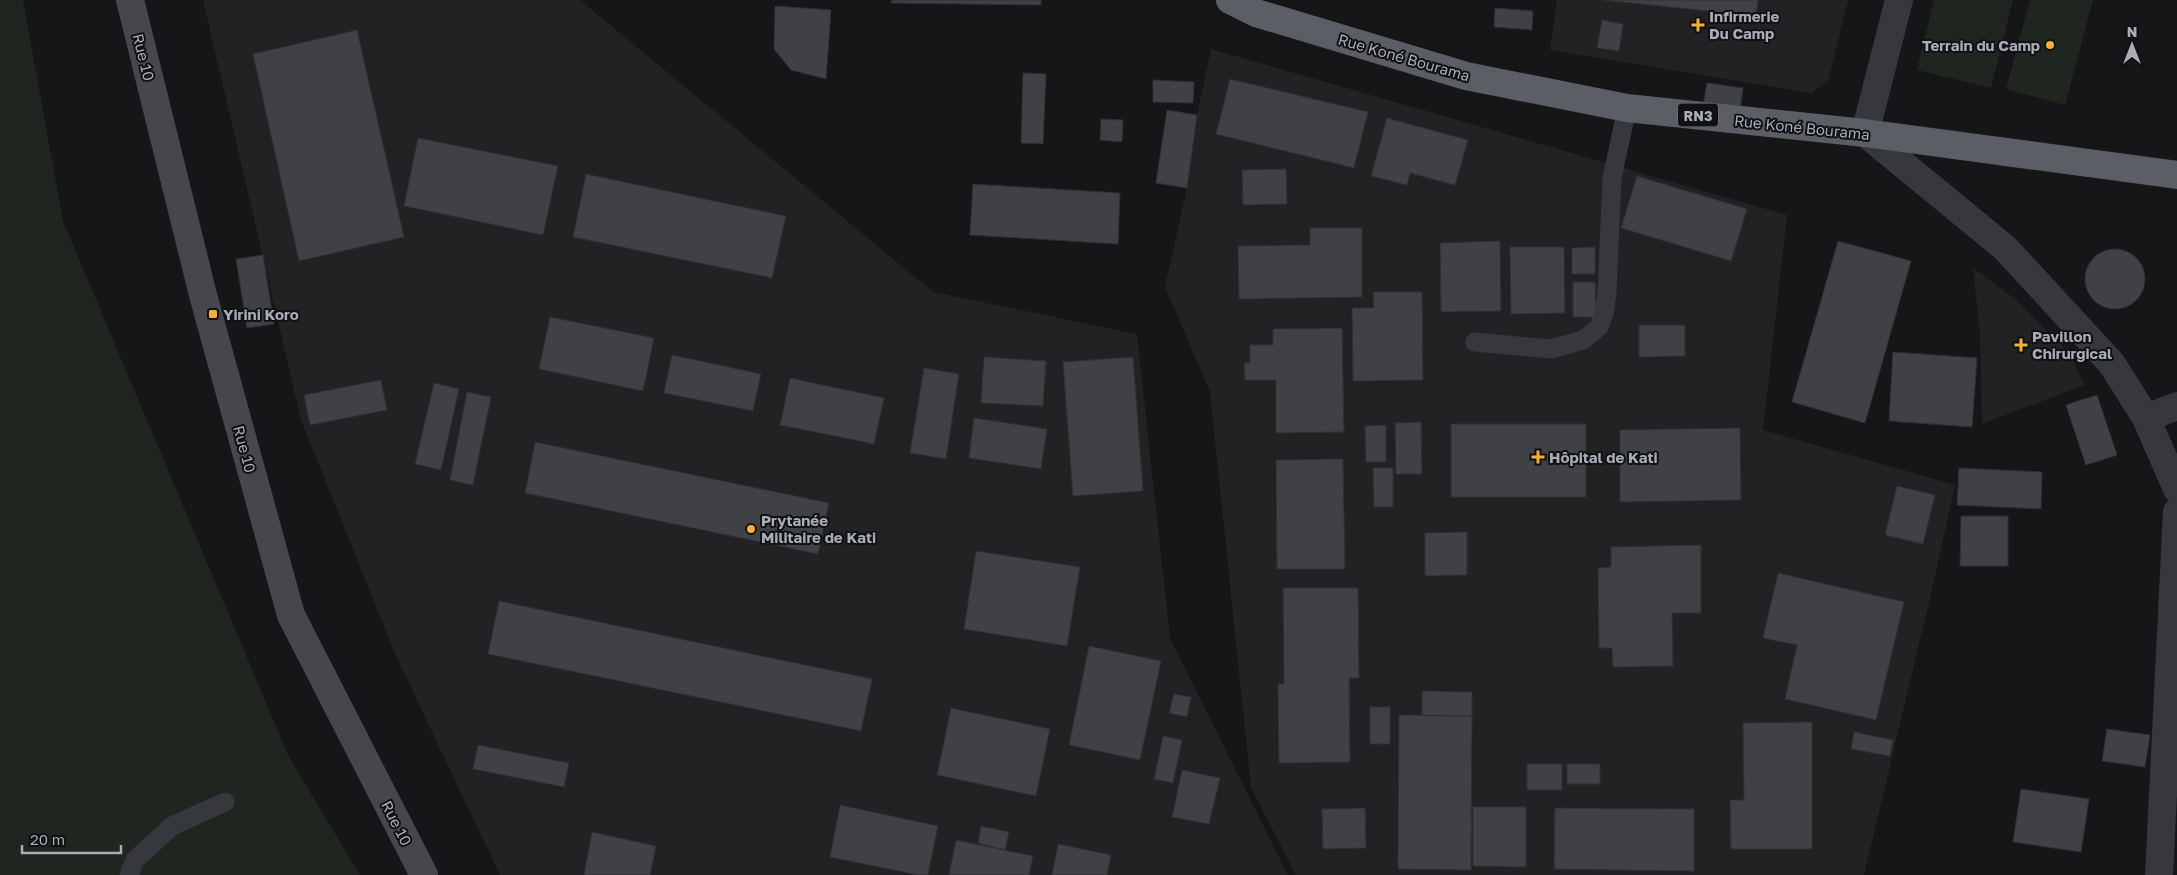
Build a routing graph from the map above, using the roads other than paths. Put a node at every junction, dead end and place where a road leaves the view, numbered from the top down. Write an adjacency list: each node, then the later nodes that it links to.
1 (130, 0): 14 (main road, Rue 10)
2 (1230, 0): 4 (highway, Rue Koné Bourama / RN3)
3 (1899, 0): 5 (street)
4 (1627, 108): 5 (highway, Rue Koné Bourama / RN3); 7 (lane)
5 (1865, 133): 6 (highway, Rue Koné Bourama / RN3); 9 (street)
6 (2177, 175)
7 (1475, 342)
8 (2177, 406): 9 (street)
9 (2146, 418): 10 (street)
10 (2177, 489)
11 (2177, 512): 15 (street)
12 (224, 802): 13 (lane)
13 (129, 875)
14 (424, 875)
15 (2159, 875)

